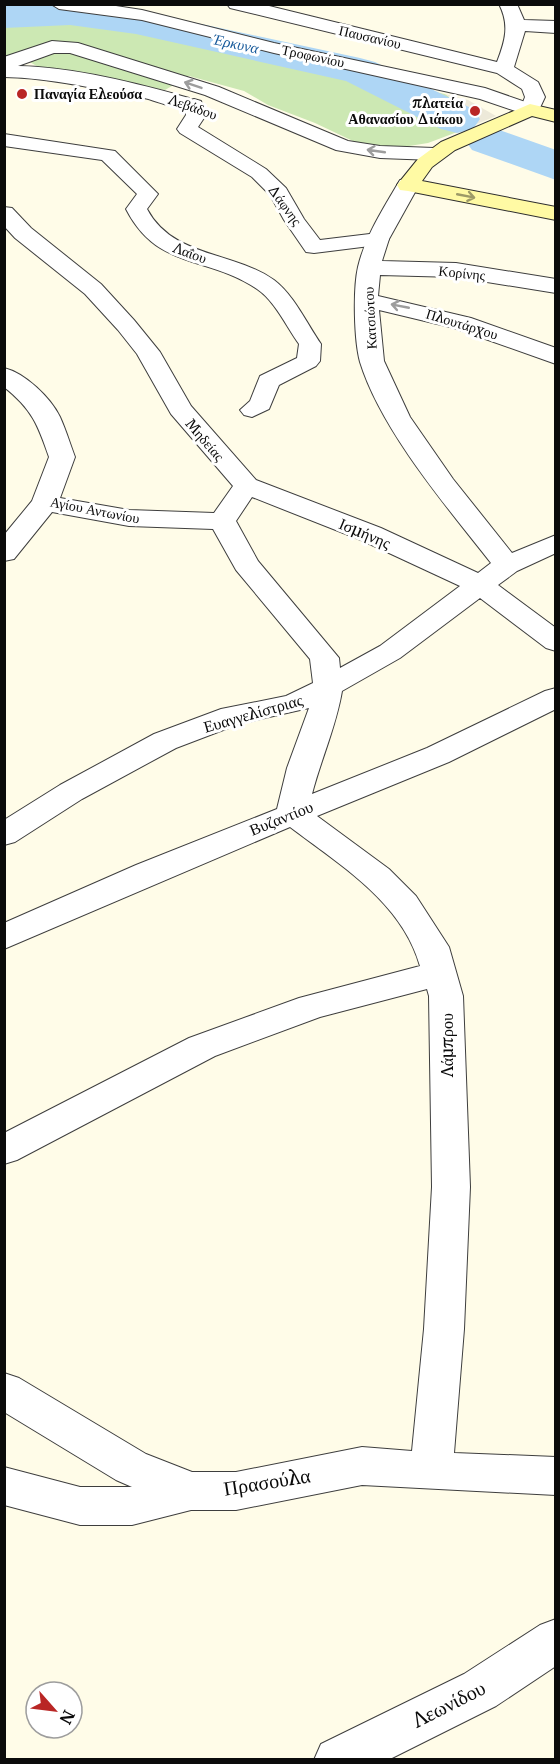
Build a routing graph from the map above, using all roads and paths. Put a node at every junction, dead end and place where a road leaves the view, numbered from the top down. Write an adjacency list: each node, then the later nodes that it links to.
1 (59, 4): 10 (street, Τροφωνίου)
2 (236, 4): 7 (street, Παυσανίου)
3 (508, 4): 4 (street)
4 (518, 25): 5 (street); 7 (street)
5 (555, 27)
6 (4, 64): 14 (street, Λεβάδου, one-way to 6)
7 (504, 69): 10 (street, Παυσανίου)
8 (4, 71): 9 (street, Λεβάδου)
9 (203, 109): 20 (street, Δάφνης)
10 (530, 110): 11 (main road); 15 (main road, Κατσιώτου)
11 (555, 116)
12 (4, 140): 26 (street, Λαΐου)
13 (279, 140): 14 (street, Λεβάδου)
14 (343, 146): 15 (street, Λεβάδου, one-way to 14)
15 (434, 154): 16 (main road, Κατσιώτου)
16 (408, 185): 18 (main road, one-way to 18); 20 (street, Κατσιώτου)
17 (4, 213): 19 (street, Μηδείας)
18 (555, 214)
19 (14, 233): 27 (street, Μηδείας)
20 (378, 239): 21 (street, Κατσιώτου)
21 (369, 268): 22 (street, Κορίνης); 23 (street, Κατσιώτου)
22 (555, 286)
23 (366, 301): 24 (street, Πλουτάρχου, one-way to 23); 32 (street, Κατσιώτου)
24 (555, 357)
25 (4, 375): 28 (street, Αγίου Αντωνίου)
26 (252, 410)
27 (247, 486): 29 (street); 33 (street, Ισμήνης)
28 (45, 503): 29 (street, Αγίου Αντωνίου); 31 (street)
29 (222, 521): 35 (street)
30 (555, 543): 32 (street, Ευαγγελίστριας)
31 (4, 553)
32 (507, 565): 33 (street, Ευαγγελίστριας)
33 (482, 586): 34 (street, Ισμήνης); 35 (street, Ευαγγελίστριας)
34 (555, 642)
35 (328, 687): 37 (street); 38 (street, Ευαγγελίστριας)
36 (555, 697): 37 (street, Βυζαντίου)
37 (292, 813): 39 (street, Βυζαντίου); 40 (street, Λάμπρου)
38 (4, 835)
39 (4, 937)
40 (440, 973): 41 (street); 43 (street, Λάμπρου)
41 (4, 1150)
42 (4, 1390): 46 (street, Πρασούλα)
43 (431, 1471): 44 (street, Πρασούλα); 46 (street, Πρασούλα)
44 (555, 1476)
45 (4, 1486): 46 (street)
46 (191, 1491)
47 (555, 1640): 48 (street, Λεωνίδου)
48 (338, 1760)

